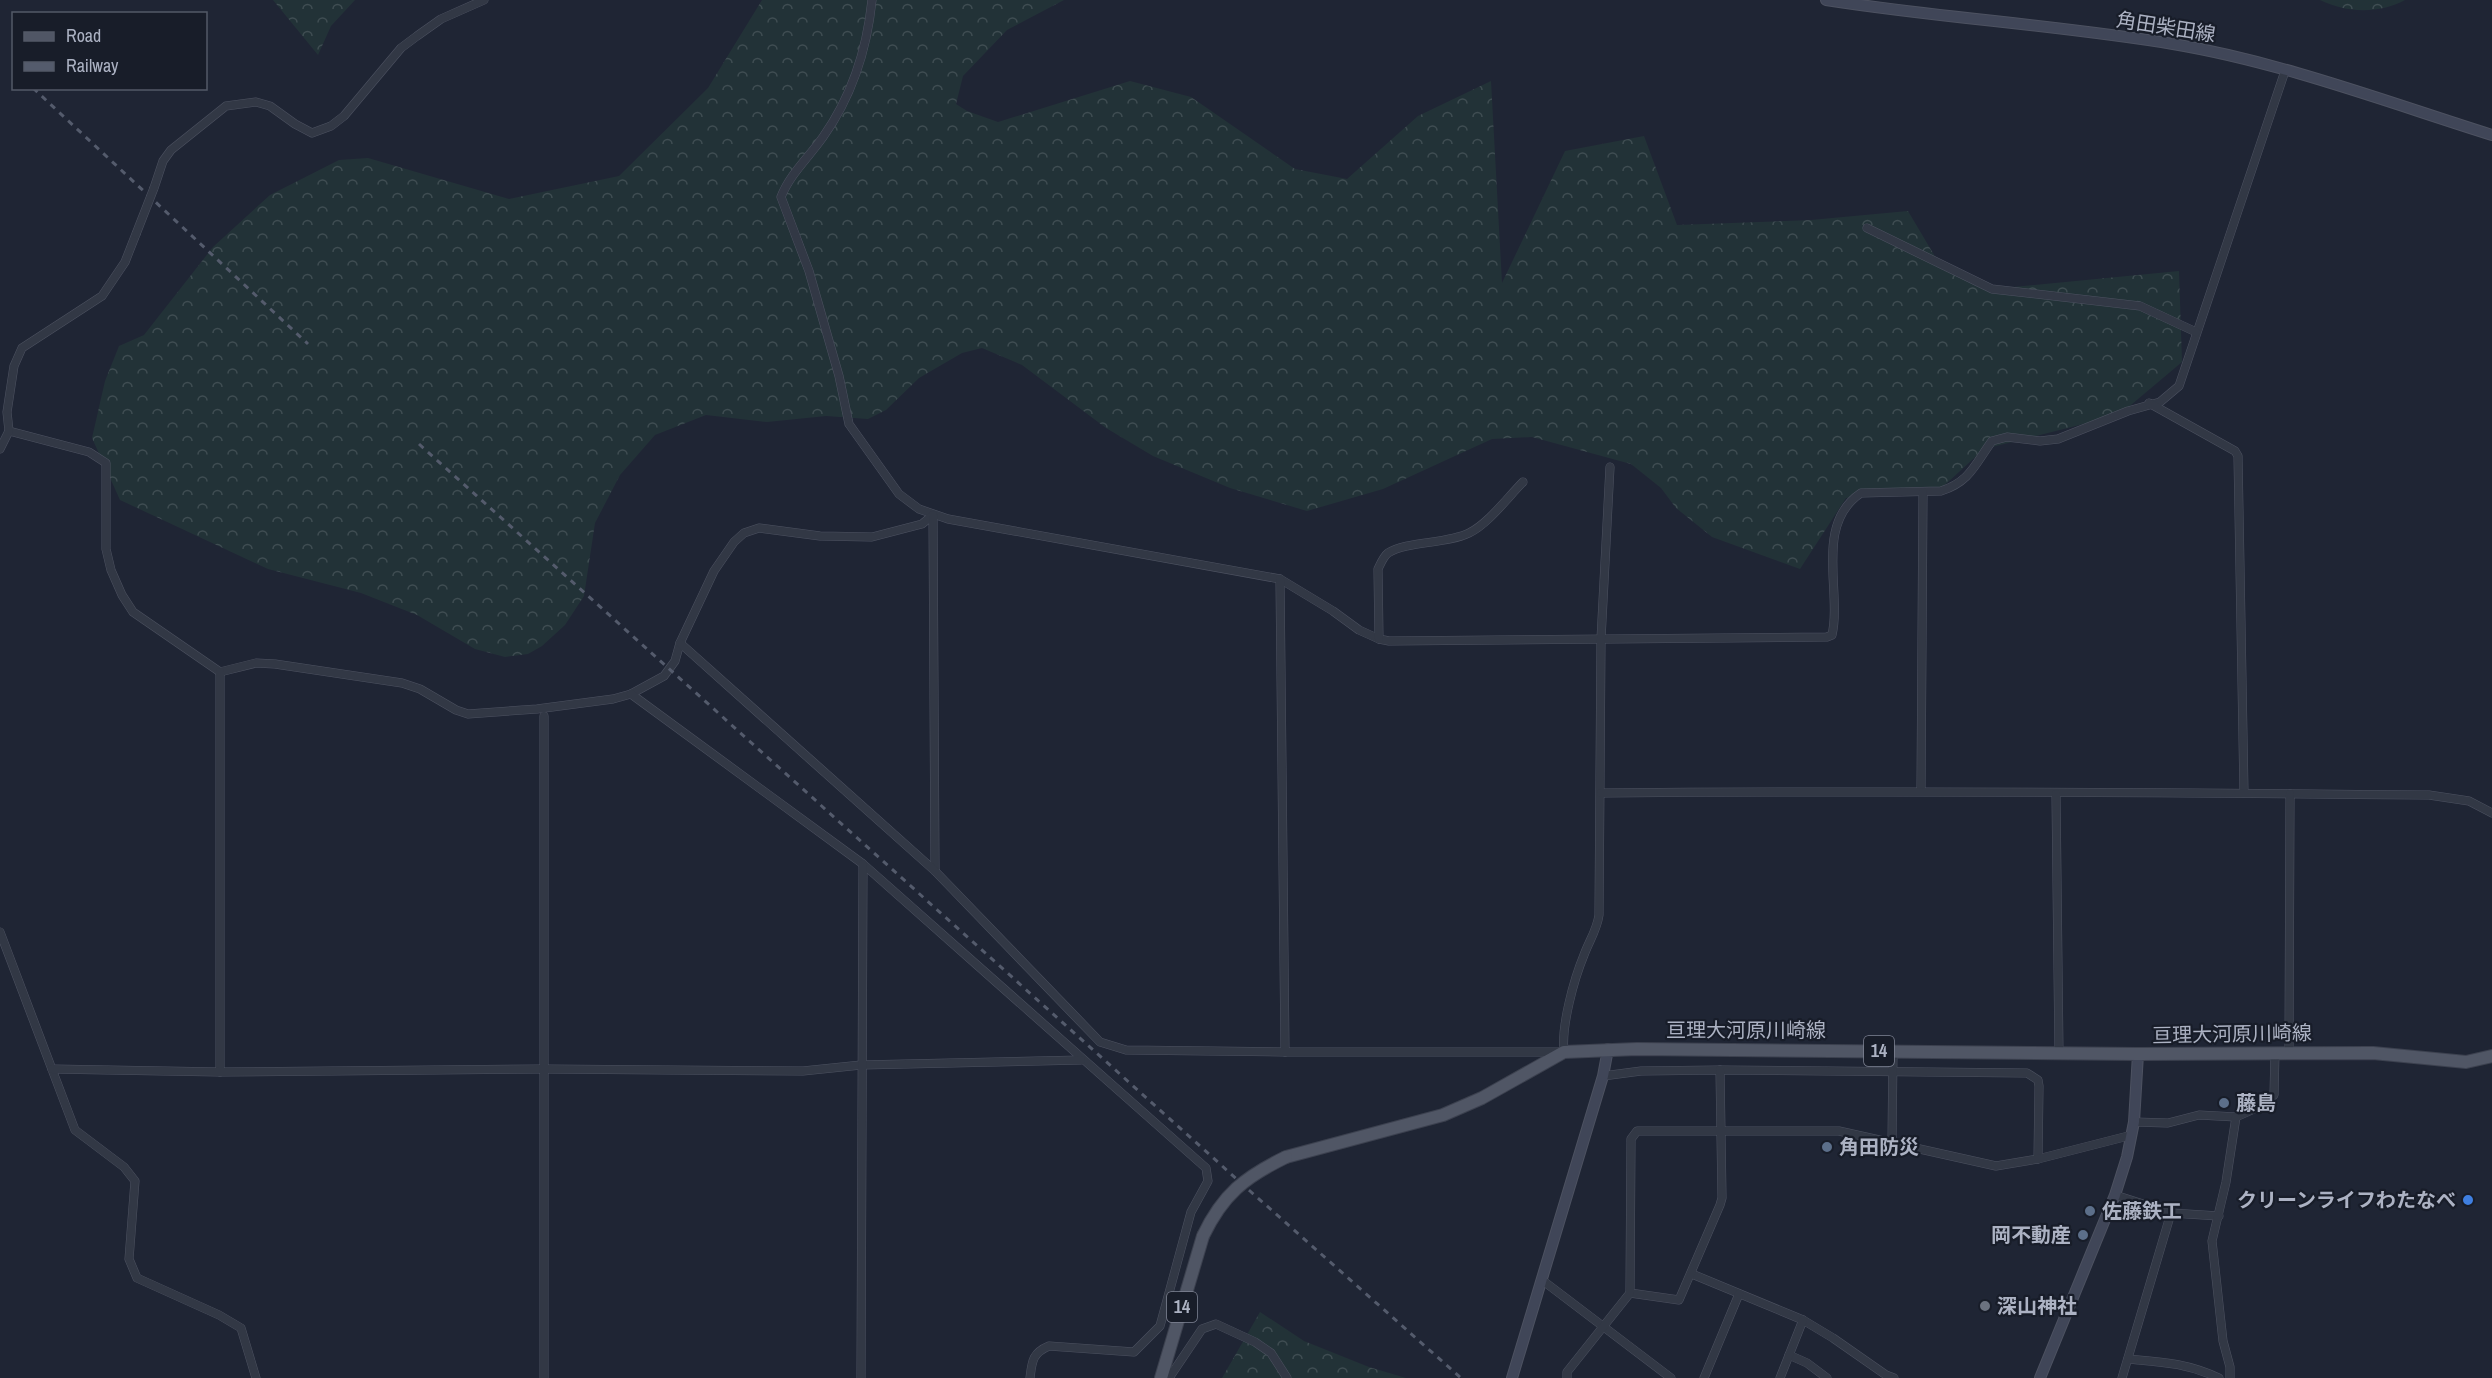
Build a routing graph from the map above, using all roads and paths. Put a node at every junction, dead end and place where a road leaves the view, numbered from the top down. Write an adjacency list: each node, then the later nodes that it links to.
1 (484, 0): 9 (street, bridge)
2 (872, 0): 14 (street)
3 (1826, 0): 4 (main road, 角田柴田線)
4 (2285, 71): 5 (main road, 角田柴田線); 7 (street)
5 (2492, 135)
6 (1867, 228): 7 (street)
7 (2196, 332): 8 (street)
8 (2149, 403): 13 (street); 24 (street)
9 (9, 431): 10 (street); 19 (street)
10 (0, 449)
11 (1610, 467): 17 (street)
12 (1523, 482): 16 (street)
13 (1923, 492): 17 (street); 22 (street)
14 (933, 515): 15 (street); 18 (street); 29 (street)
15 (1280, 579): 16 (street); 32 (street)
16 (1379, 639): 17 (street)
17 (1601, 639): 23 (street)
18 (680, 643): 20 (street); 29 (street)
19 (220, 672): 20 (street); 46 (street)
20 (631, 694): 28 (street)
21 (544, 716): 43 (street)
22 (1921, 790): 23 (street); 25 (street)
23 (1601, 793): 33 (street)
24 (2244, 793): 25 (street); 26 (street)
25 (2056, 794): 35 (street)
26 (2290, 794): 27 (street); 34 (street)
27 (2492, 813)
28 (863, 864): 39 (street); 41 (street)
29 (935, 871): 32 (street)
30 (0, 932): 42 (street)
31 (1893, 1051): 35 (main road, 亘理大河原川崎線 / 14); 40 (main road, 亘理大河原川崎線 / 14); 45 (street)
32 (1285, 1052): 33 (street)
33 (1564, 1052): 40 (main road, 亘理大河原川崎線 / 14); 68 (main road, 亘理大河原川崎線 / 14, bridge)
34 (2289, 1052): 37 (main road, 亘理大河原川崎線 / 14); 38 (main road, 亘理大河原川崎線 / 14)
35 (2059, 1054): 36 (main road, 亘理大河原川崎線 / 14)
36 (2138, 1054): 37 (main road, 亘理大河原川崎線 / 14); 48 (main road)
37 (2275, 1055): 47 (street)
38 (2492, 1056)
39 (1081, 1060): 41 (street); 67 (street)
40 (1606, 1061): 44 (street); 57 (main road)
41 (861, 1065): 43 (street); 66 (street)
42 (52, 1069): 46 (street); 64 (street)
43 (543, 1069): 46 (street); 65 (street)
44 (1720, 1070): 45 (street); 49 (street)
45 (1893, 1070): 51 (street); 52 (street)
46 (220, 1072)
47 (2236, 1117): 48 (street); 55 (street)
48 (2134, 1122): 50 (main road)
49 (1721, 1131): 51 (street); 56 (street); 58 (street)
50 (2132, 1135): 52 (street); 53 (main road)
51 (1892, 1142): 52 (street)
52 (2038, 1159)
53 (2115, 1195): 54 (street); 78 (main road)
54 (2171, 1213): 55 (street); 63 (street)
55 (2219, 1216): 81 (street)
56 (1692, 1274): 58 (street); 59 (street)
57 (1542, 1280): 61 (street); 71 (main road)
58 (1630, 1293): 61 (street)
59 (1739, 1294): 60 (street); 74 (street)
60 (1803, 1320): 62 (street); 77 (street)
61 (1604, 1326): 72 (street); 73 (street)
62 (1789, 1355): 75 (street); 76 (street)
63 (2128, 1359): 79 (street); 80 (street)
64 (256, 1378)
65 (544, 1378)
66 (861, 1378)
67 (1030, 1378)
68 (1161, 1378)
69 (1169, 1378): 70 (street)
70 (1287, 1378)
71 (1512, 1378)
72 (1567, 1378)
73 (1671, 1378)
74 (1704, 1378)
75 (1780, 1378)
76 (1827, 1378)
77 (1894, 1378)
78 (2040, 1378)
79 (2122, 1378)
80 (2219, 1378)
81 (2230, 1378)

